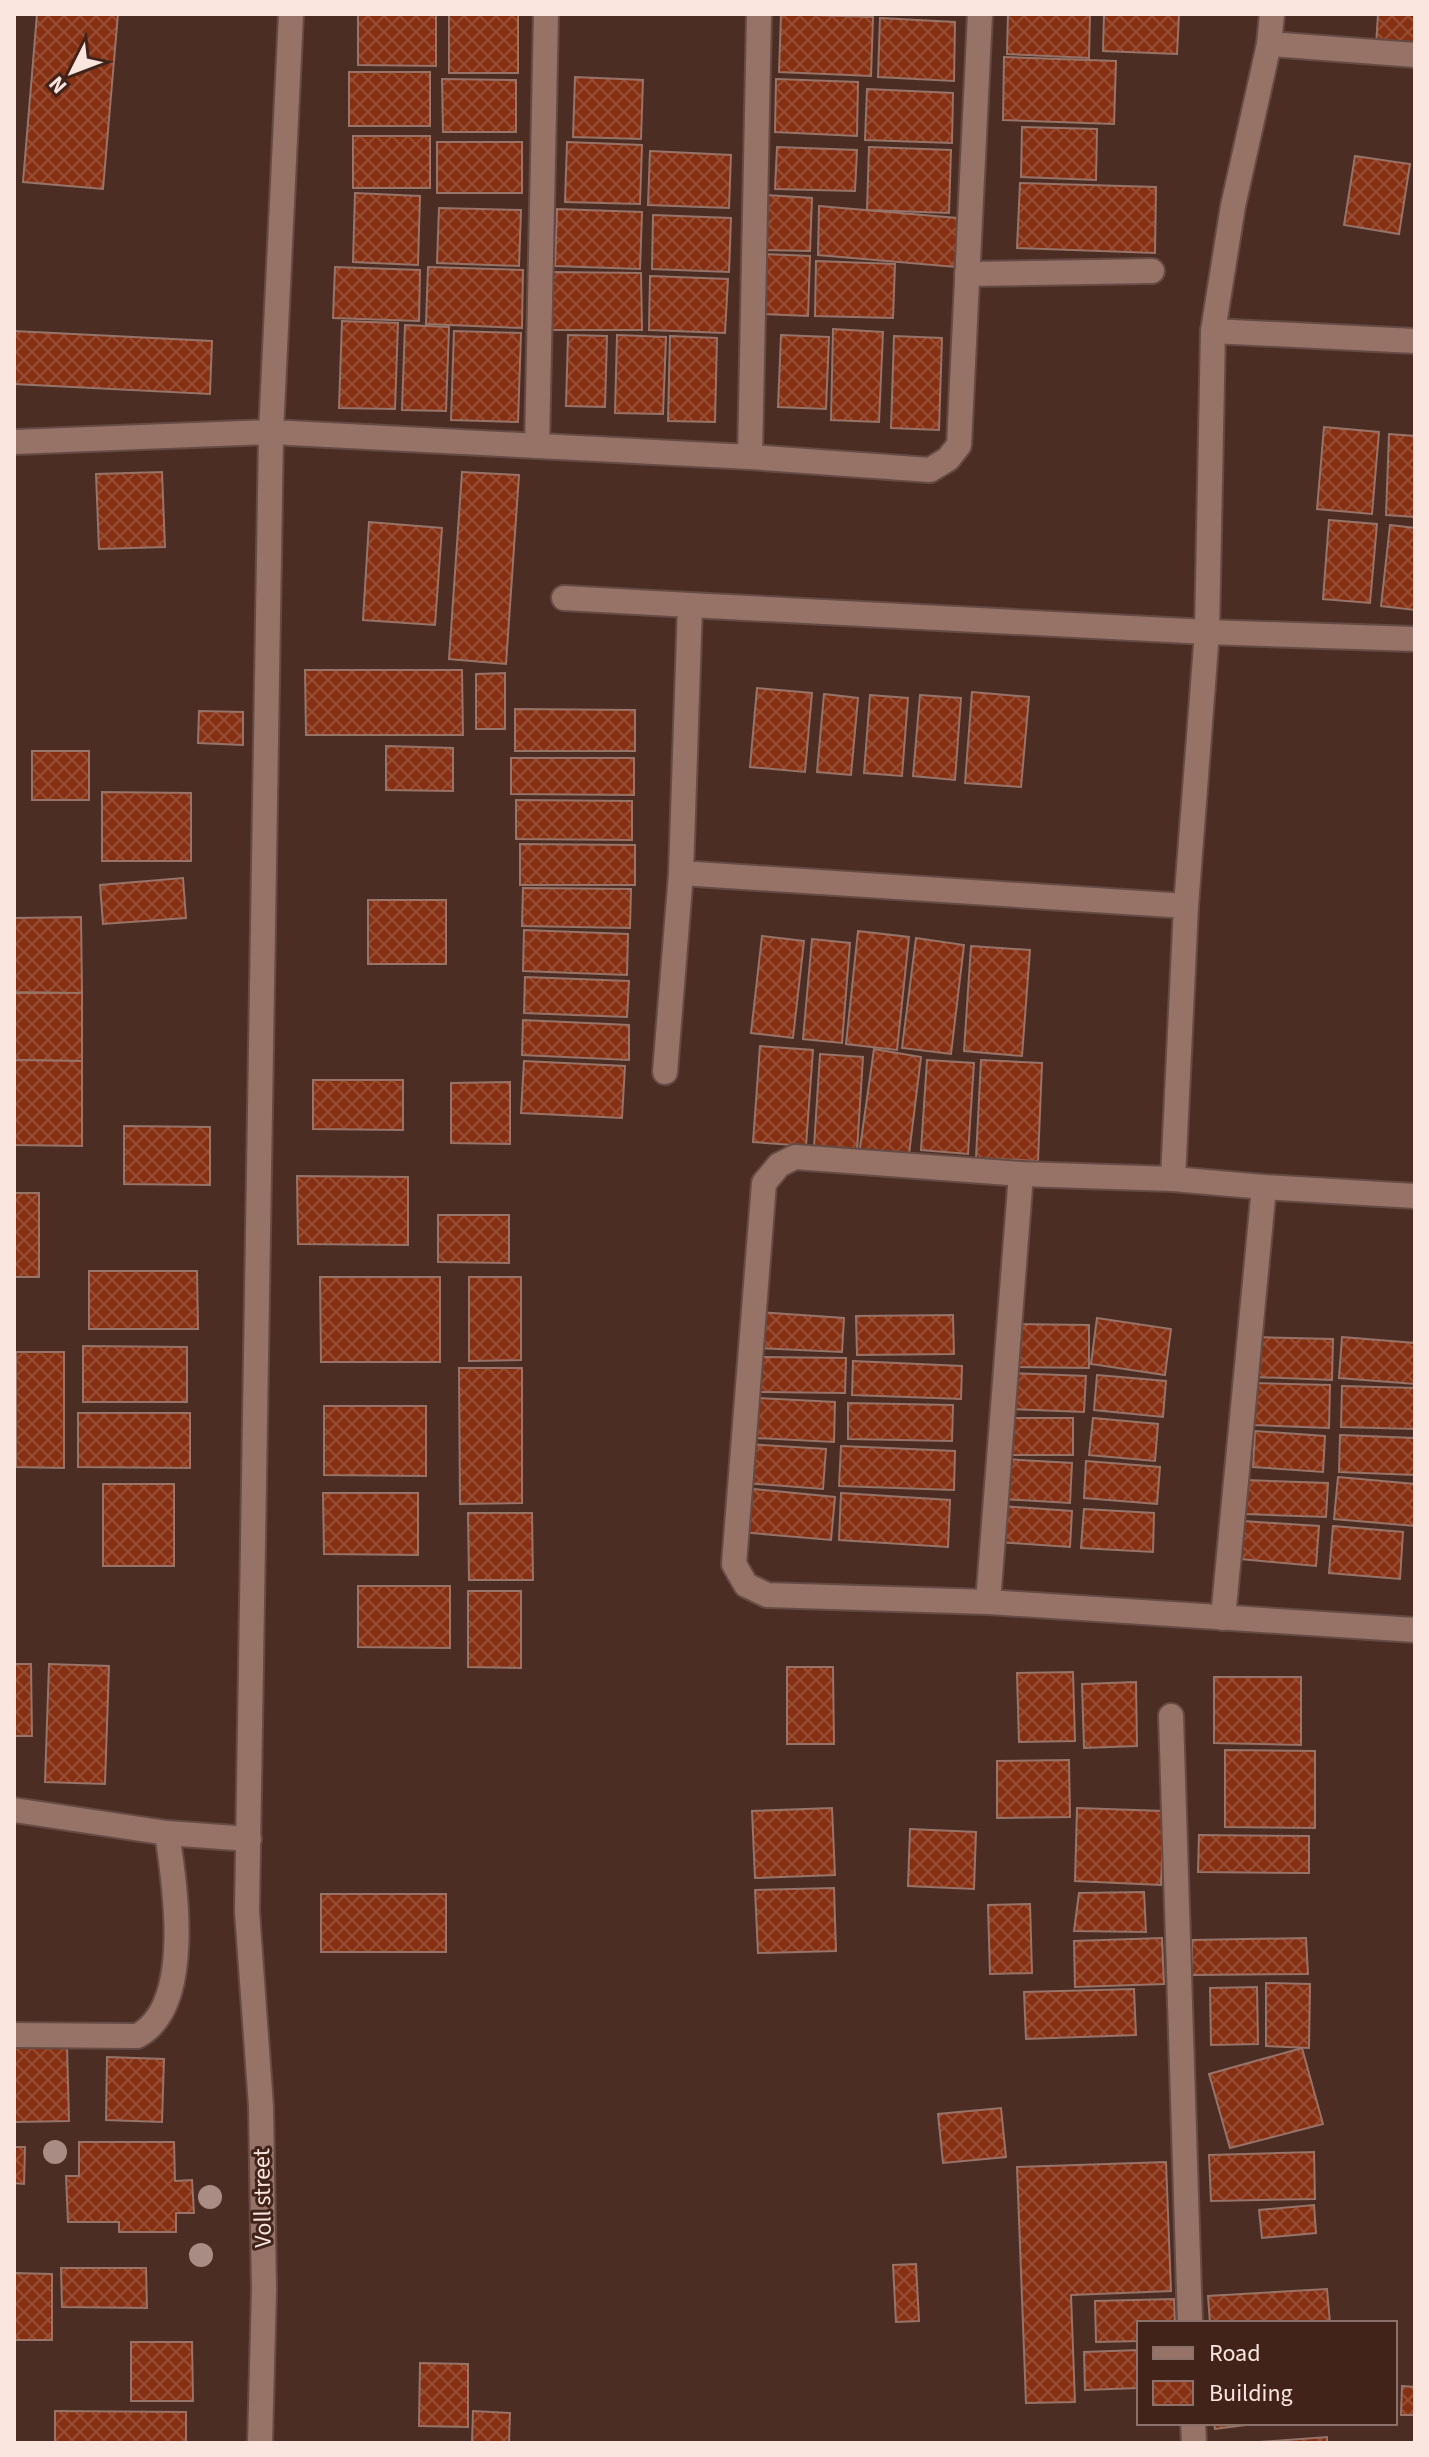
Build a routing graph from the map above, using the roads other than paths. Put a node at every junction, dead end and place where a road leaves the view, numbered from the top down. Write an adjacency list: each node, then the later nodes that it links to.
1 (291, 14): 12 (street, Voll street)
2 (546, 14): 14 (street)
3 (759, 14): 15 (street)
4 (980, 14): 9 (street)
5 (1272, 14): 6 (street)
6 (1269, 44): 7 (street); 10 (street)
7 (1415, 55)
8 (1152, 271): 9 (street)
9 (967, 274): 15 (street)
10 (1213, 331): 11 (street); 18 (street)
11 (1415, 341)
12 (271, 432): 13 (street); 14 (street); 33 (street, Voll street)
13 (14, 442)
14 (537, 446): 15 (street)
15 (750, 457)
16 (564, 598): 17 (street)
17 (690, 605): 18 (street); 20 (street)
18 (1207, 632): 19 (street); 21 (street)
19 (1415, 639)
20 (681, 873): 21 (street); 22 (street)
21 (1186, 906): 24 (street)
22 (665, 1072)
23 (1021, 1174): 24 (street); 27 (street); 27 (street)
24 (1173, 1179): 25 (street)
25 (1264, 1187): 26 (street); 28 (street)
26 (1415, 1196)
27 (988, 1602): 28 (street)
28 (1223, 1618): 29 (street)
29 (1415, 1630)
30 (1171, 1716): 35 (street)
31 (14, 1810): 32 (street)
32 (167, 1833): 33 (street); 34 (street)
33 (249, 1839): 36 (street, Voll street)
34 (14, 2035)
35 (1190, 2321)
36 (260, 2443)

